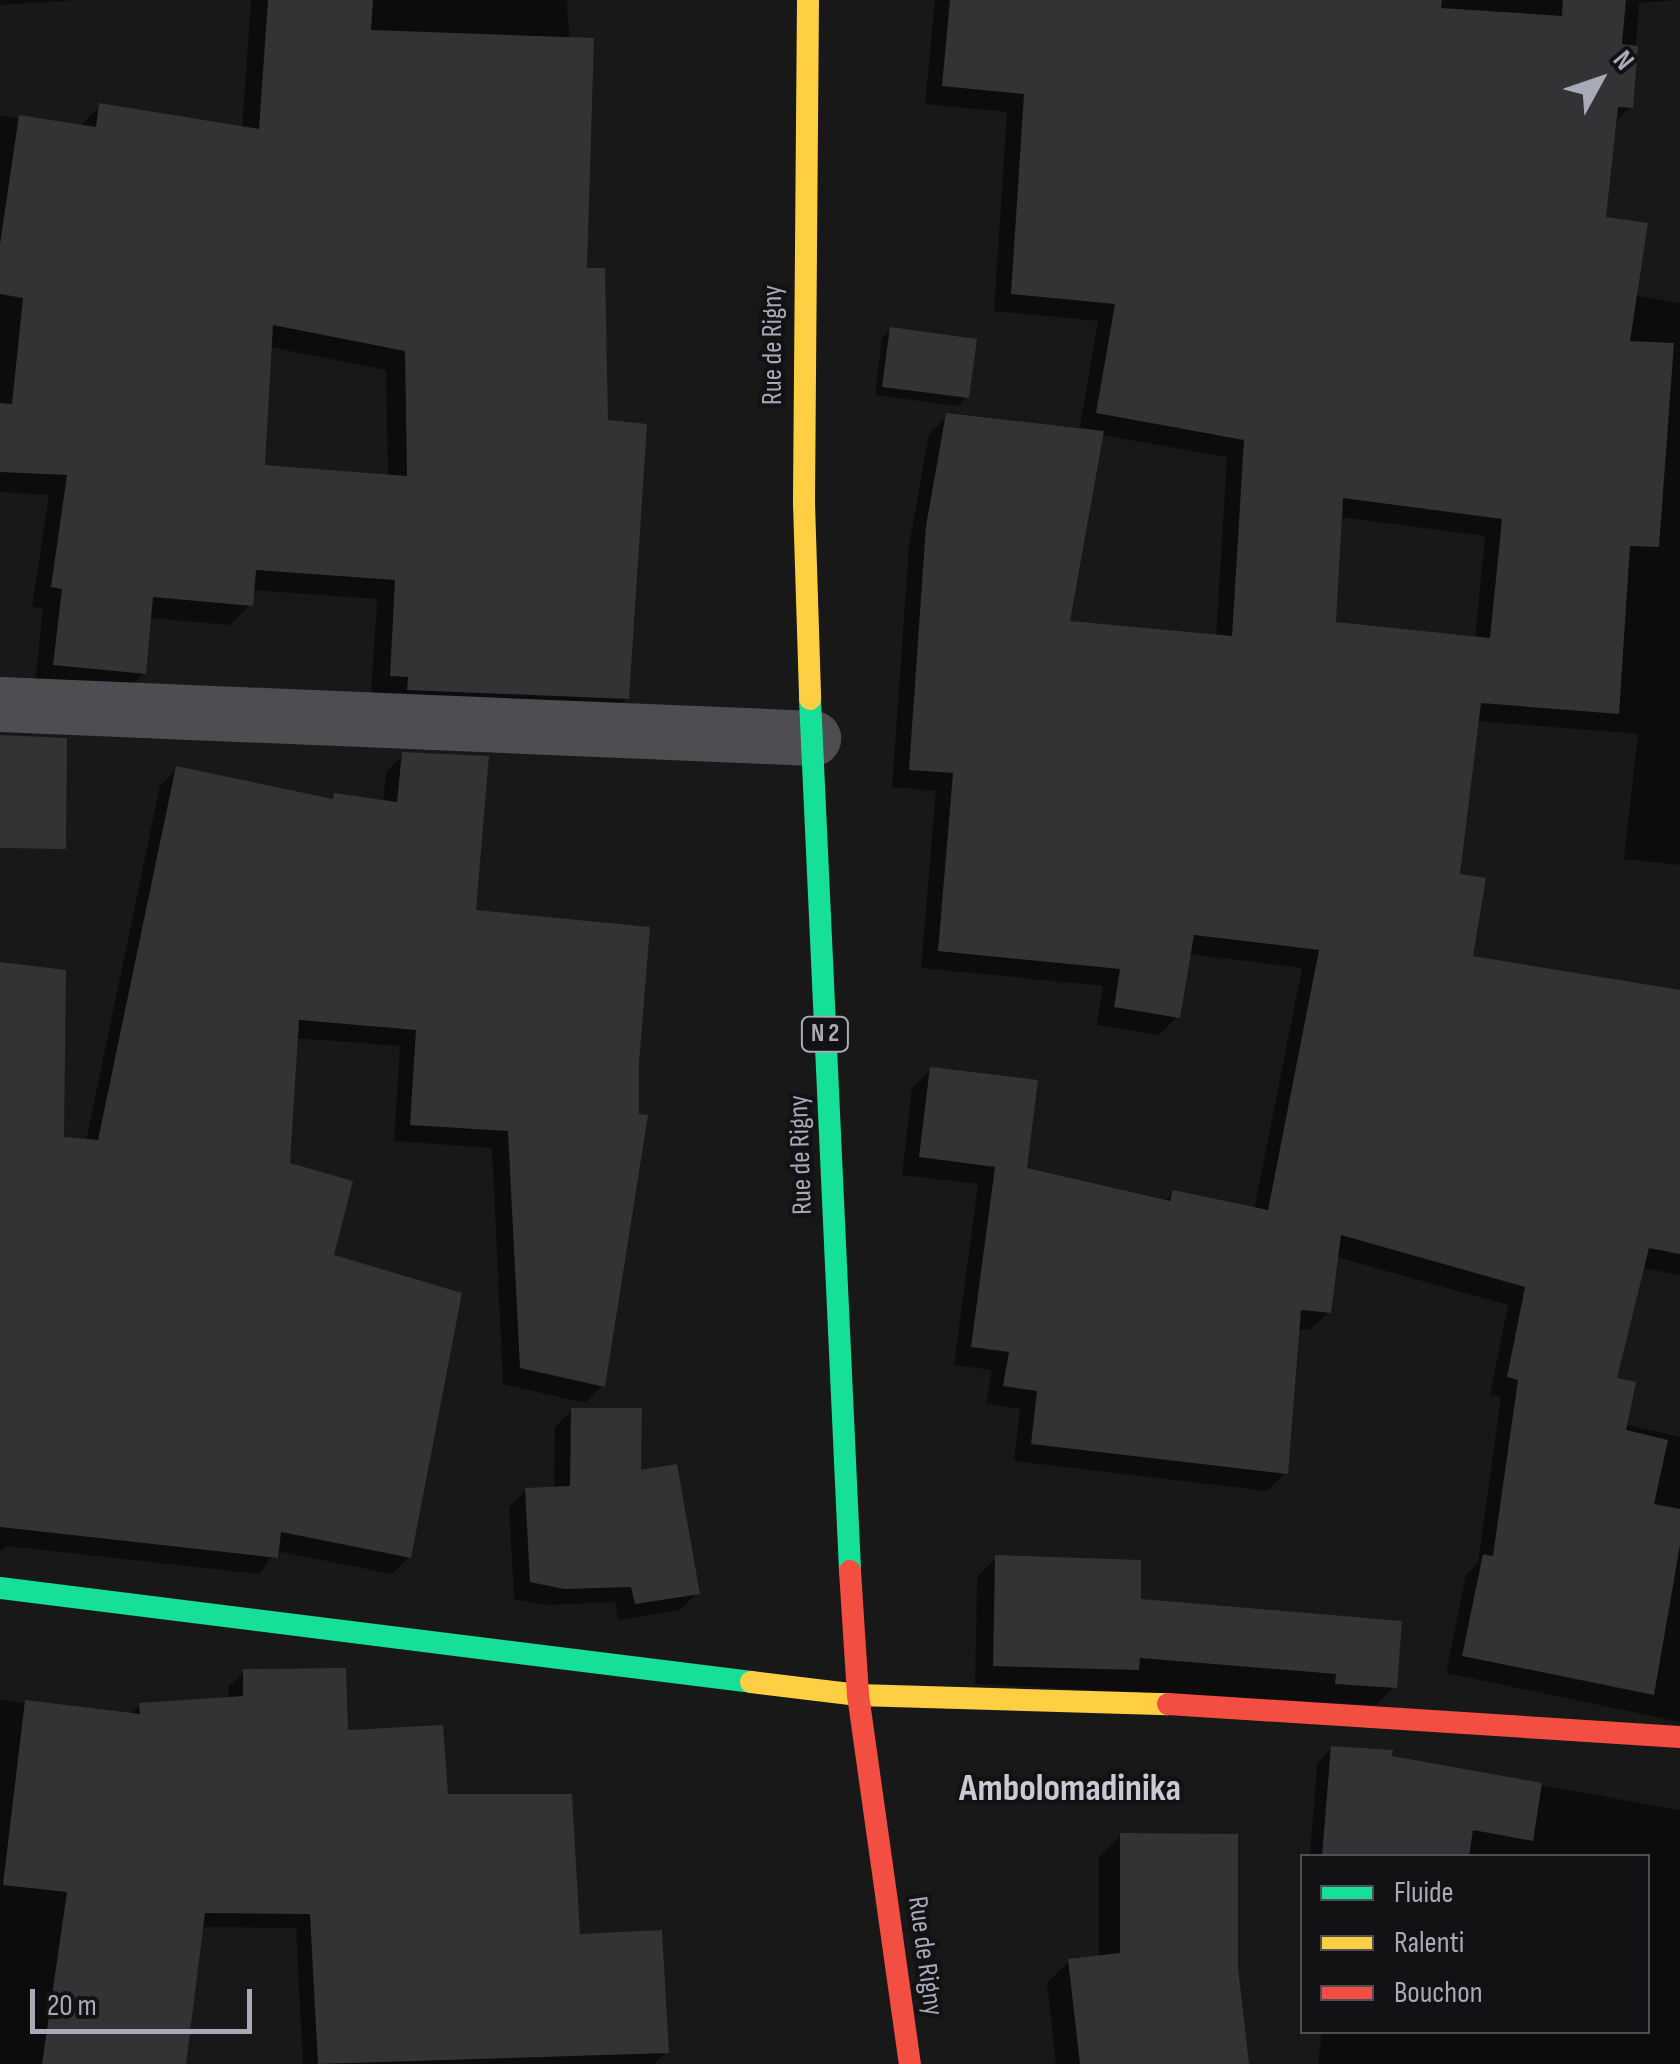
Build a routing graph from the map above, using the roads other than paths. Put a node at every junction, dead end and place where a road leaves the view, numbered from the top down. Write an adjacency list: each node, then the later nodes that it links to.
1 (808, 0): 3 (main road, Rue de Rigny / N 2)
2 (0, 704): 3 (street)
3 (813, 738): 5 (main road, Rue de Rigny / N 2)
4 (0, 1588): 5 (main road)
5 (858, 1695): 6 (main road); 7 (main road, Rue de Rigny / N 2)
6 (1680, 1737)
7 (910, 2064)

